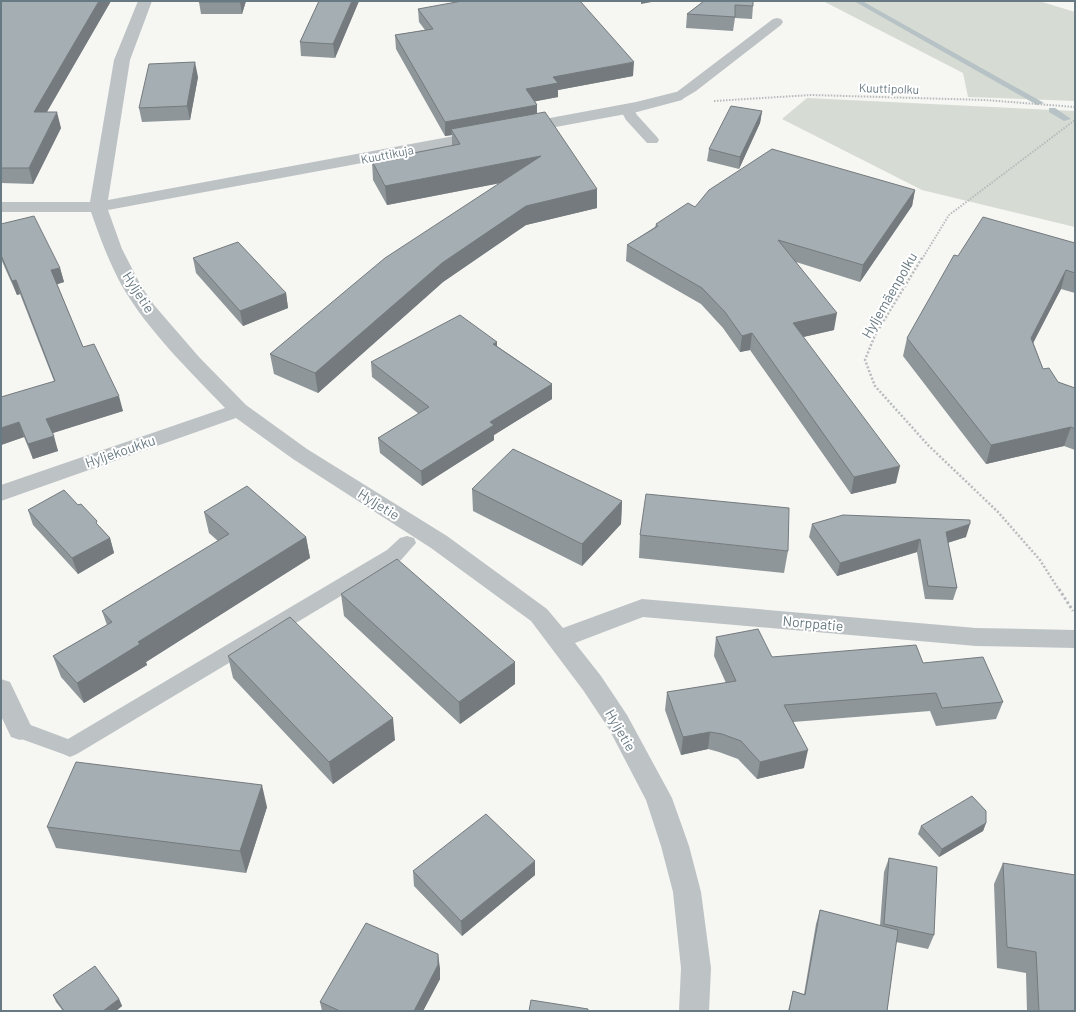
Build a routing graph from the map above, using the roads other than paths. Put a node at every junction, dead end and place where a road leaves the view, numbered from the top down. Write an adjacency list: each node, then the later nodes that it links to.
1 (145, 1): 7 (street, Hyljetie)
2 (776, 22): 3 (lane)
3 (676, 97): 4 (street, Kuuttikuja)
4 (627, 109): 5 (lane); 7 (street, Kuuttikuja)
5 (652, 140)
6 (1, 207): 7 (street, Kuuttikuja)
7 (98, 207): 8 (street, Hyljetie)
8 (239, 410): 9 (street, Hyljekoukku); 12 (street, Hyljetie)
9 (1, 492)
10 (407, 543): 14 (lane)
11 (1075, 639): 12 (street, Norppatie)
12 (558, 640): 15 (street, Hyljetie)
13 (1, 689): 14 (street)
14 (20, 730)
15 (694, 1011)

